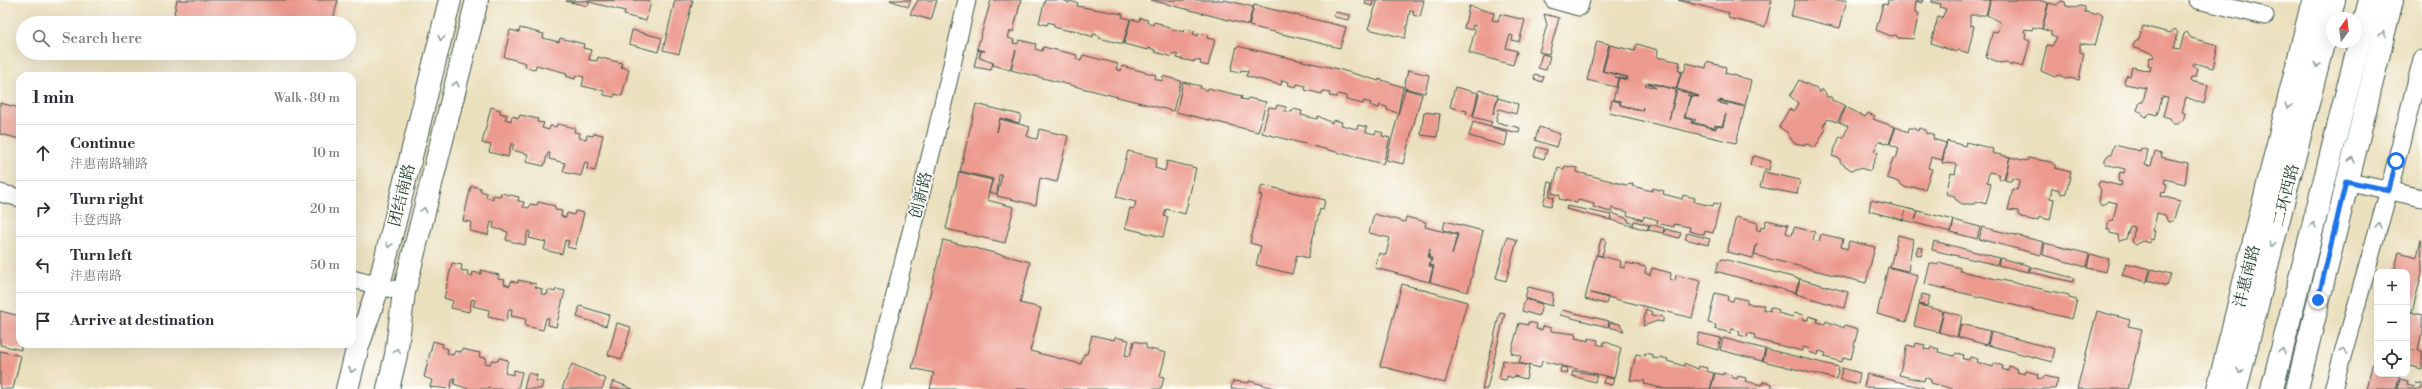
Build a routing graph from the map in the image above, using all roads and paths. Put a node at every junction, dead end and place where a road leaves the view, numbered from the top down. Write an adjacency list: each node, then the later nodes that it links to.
1 (450, 0): 19 (main road, 团结南路, one-way to 19)
2 (478, 0): 20 (main road, 团结南路, one-way to 2)
3 (967, 0): 23 (street, 创新路)
4 (1554, 0): 5 (street)
5 (1581, 0)
6 (2198, 0): 11 (street)
7 (2313, 0): 24 (main road, 沣惠南路, one-way to 24)
8 (2334, 0): 25 (main road, 二环西路, one-way to 25)
9 (2370, 0): 26 (main road, one-way to 9)
10 (2392, 0): 13 (main road, one-way to 10)
11 (2264, 16)
12 (2422, 59): 14 (street)
13 (2346, 181): 14 (street); 27 (main road)
14 (2389, 190): 17 (street); 28 (street, one-way to 14)
15 (0, 193): 16 (street)
16 (16, 197)
17 (2422, 198)
18 (356, 280): 19 (street)
19 (379, 285): 20 (street); 21 (main road, 团结南路, one-way to 21)
20 (404, 292): 22 (main road, 团结南路, one-way to 20)
21 (347, 389)
22 (388, 389)
23 (870, 389)
24 (2218, 389)
25 (2236, 389)
26 (2272, 389)
27 (2297, 389)
28 (2333, 389)

